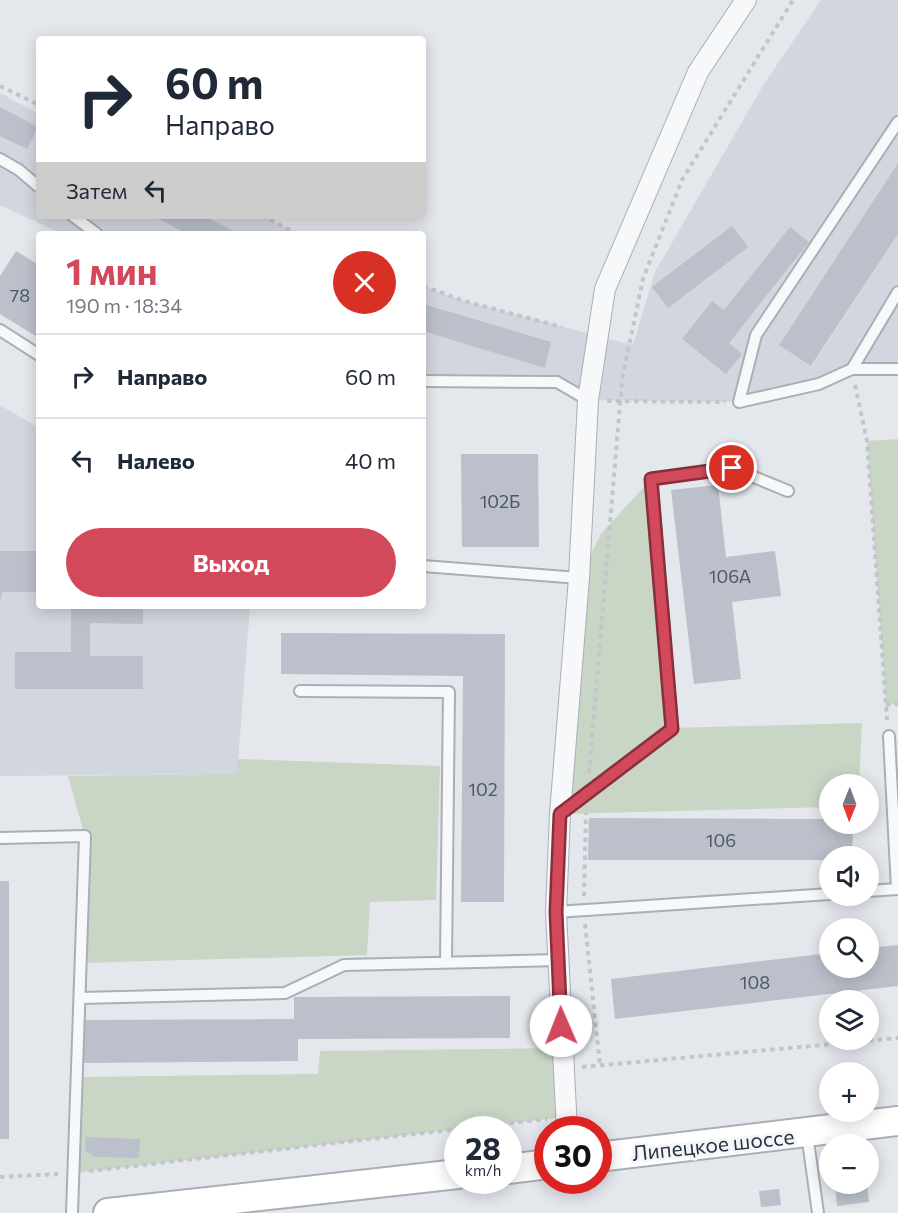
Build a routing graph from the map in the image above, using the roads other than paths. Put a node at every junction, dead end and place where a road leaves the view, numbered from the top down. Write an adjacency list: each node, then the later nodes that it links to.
1 (746, 0): 13 (street)
2 (898, 122): 10 (lane)
3 (0, 159): 4 (lane)
4 (36, 184)
5 (77, 219): 6 (lane)
6 (93, 231)
7 (898, 291): 10 (lane)
8 (0, 330): 9 (lane)
9 (36, 353)
10 (852, 369): 11 (lane)
11 (898, 369)
12 (426, 381): 13 (lane)
13 (588, 400): 16 (street)
14 (788, 491): 19 (lane)
15 (426, 566): 16 (lane)
16 (579, 578): 19 (street)
17 (300, 691): 25 (lane)
18 (889, 736): 21 (lane)
19 (560, 814): 23 (street)
20 (0, 838): 26 (lane)
21 (879, 891)
22 (819, 895): 23 (lane)
23 (556, 912): 24 (street)
24 (559, 960): 25 (lane); 27 (street)
25 (446, 961): 26 (lane)
26 (80, 998): 32 (lane)
27 (566, 1116)
28 (898, 1121): 29 (main road, Липецкое шоссе)
29 (807, 1134): 30 (main road, Липецкое шоссе); 34 (lane)
30 (612, 1155)
31 (444, 1176): 33 (main road)
32 (72, 1213)
33 (108, 1213)
34 (818, 1213)

